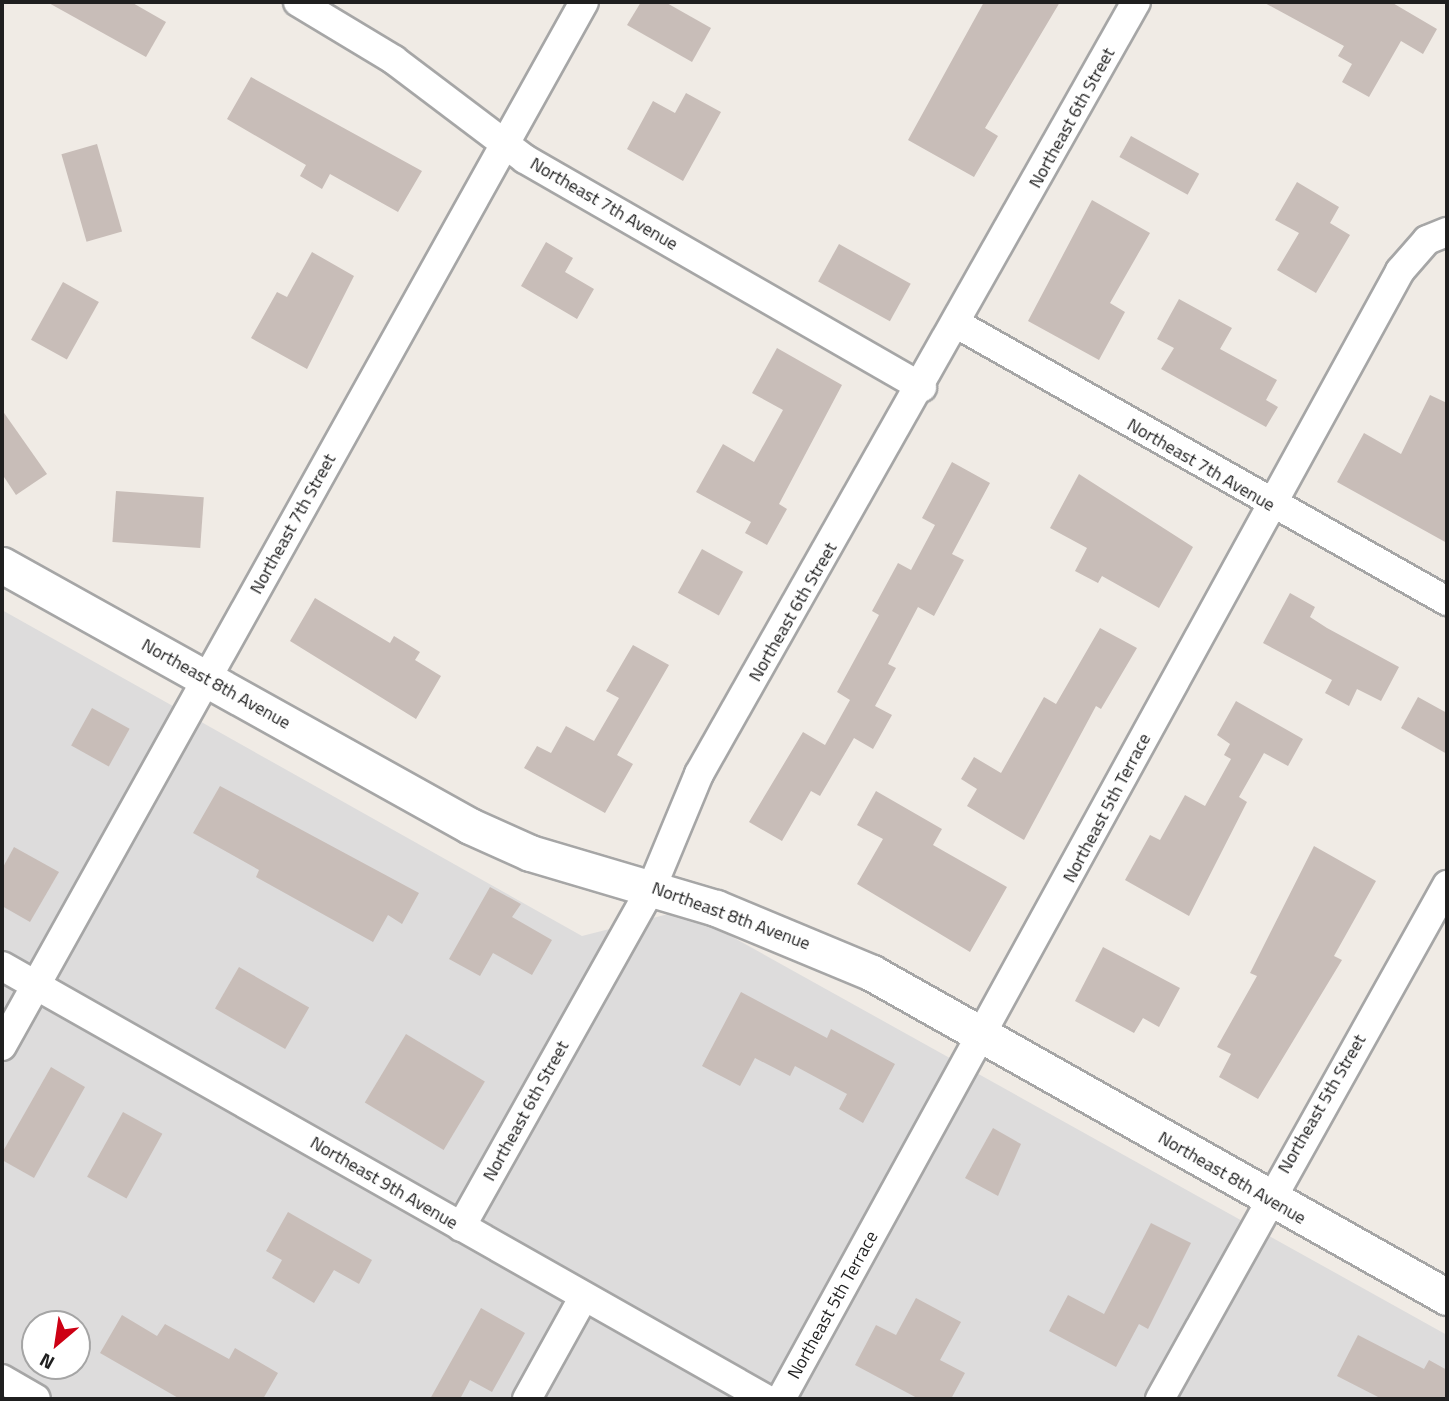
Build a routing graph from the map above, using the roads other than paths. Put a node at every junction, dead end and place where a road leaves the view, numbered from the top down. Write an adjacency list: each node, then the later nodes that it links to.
1 (298, 2): 4 (street, Northeast 7th Avenue)
2 (584, 2): 4 (street, Northeast 7th Street)
3 (1136, 2): 6 (street, Northeast 6th Street)
4 (504, 144): 7 (street, Northeast 7th Avenue); 11 (street, Northeast 7th Street)
5 (1447, 232): 8 (street, Northeast 5th Terrace)
6 (957, 324): 7 (street, Northeast 6th Street); 8 (street, Northeast 7th Avenue)
7 (922, 387): 13 (street, Northeast 6th Street)
8 (1271, 505): 10 (street, Northeast 7th Avenue); 16 (street, Northeast 5th Terrace)
9 (2, 565): 11 (street, Northeast 8th Avenue)
10 (1447, 601)
11 (208, 679): 13 (street, Northeast 8th Avenue); 15 (street, Northeast 7th Street)
12 (1447, 885): 18 (street, Northeast 5th Street)
13 (652, 887): 16 (street, Northeast 8th Avenue); 19 (street, Northeast 6th Street)
14 (2, 967): 15 (street, Northeast 9th Avenue)
15 (35, 985): 17 (street, Northeast 7th Street); 19 (street, Northeast 9th Avenue)
16 (984, 1035): 18 (street, Northeast 8th Avenue); 26 (street, Northeast 5th Terrace)
17 (2, 1046)
18 (1267, 1199): 20 (street, Northeast 8th Avenue); 27 (street, Northeast 5th Street)
19 (461, 1227): 21 (street, Northeast 9th Avenue)
20 (1447, 1297)
21 (583, 1298): 24 (street); 25 (street, Northeast 9th Avenue)
22 (2, 1380): 23 (street)
23 (36, 1399)
24 (527, 1399)
25 (766, 1399)
26 (781, 1399)
27 (1160, 1399)

